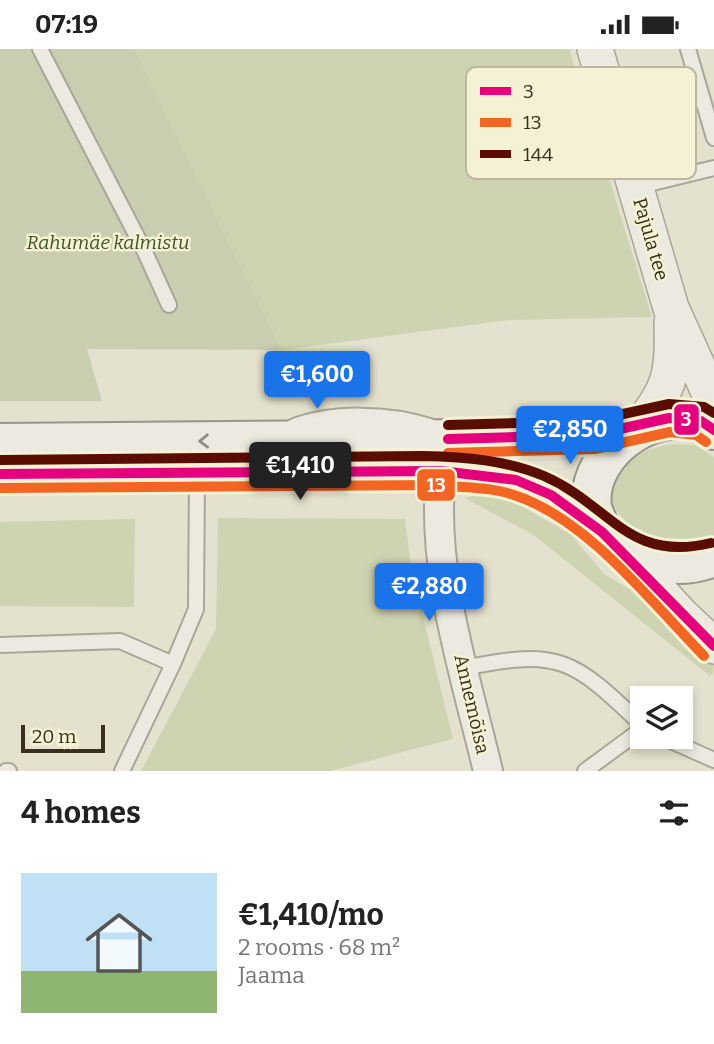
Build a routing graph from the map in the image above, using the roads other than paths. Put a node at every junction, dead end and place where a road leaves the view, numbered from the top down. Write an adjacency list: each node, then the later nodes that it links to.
1 (40, 49): 13 (lane)
2 (595, 49): 4 (street, Pajula tee)
3 (688, 49): 5 (lane)
4 (600, 67)
5 (693, 67)
6 (696, 76): 7 (lane)
7 (714, 138)
8 (714, 168): 9 (lane)
9 (696, 172)
10 (634, 179): 12 (street, Pajula tee)
11 (669, 179): 12 (lane)
12 (636, 187): 14 (street, Pajula tee)
13 (169, 305)
14 (671, 308): 15 (street); 16 (street)
15 (714, 403)
16 (639, 427): 17 (main road); 18 (main road, one-way to 18); 22 (main road)
17 (714, 430)
18 (0, 443)
19 (441, 471): 20 (main road); 22 (main road); 27 (street, Annemõisa)
20 (197, 473): 21 (main road); 26 (lane)
21 (0, 474)
22 (610, 539): 23 (main road); 25 (street)
23 (714, 557)
24 (0, 645): 26 (lane)
25 (714, 646)
26 (173, 664): 32 (lane)
27 (464, 668): 28 (lane); 33 (street, Annemõisa)
28 (630, 716)
29 (630, 736): 34 (lane)
30 (690, 749): 31 (lane)
31 (714, 760)
32 (122, 771)
33 (488, 771)
34 (585, 771)

